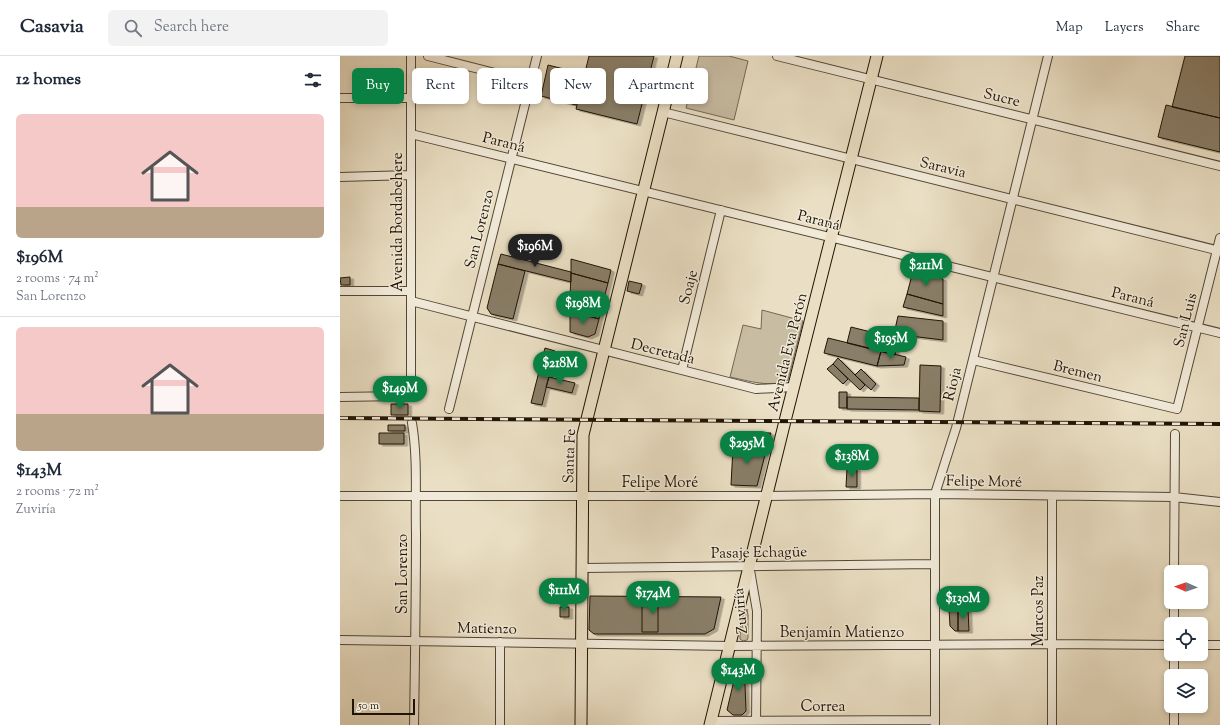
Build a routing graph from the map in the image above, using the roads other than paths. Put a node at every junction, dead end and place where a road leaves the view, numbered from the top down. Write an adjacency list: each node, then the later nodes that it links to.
1 (411, 56): 12 (street, Avenida Bordabehere)
2 (428, 56): 8 (street)
3 (537, 56): 9 (street, San Lorenzo)
4 (677, 56): 14 (main road, Santa Fe)
5 (777, 56): 10 (street, Sucre)
6 (877, 56): 10 (main road, Avenida Eva Perón)
7 (1048, 56): 15 (street, Rioja)
8 (477, 68)
9 (534, 68)
10 (871, 79): 15 (street, Sucre); 18 (main road, Avenida Eva Perón)
11 (340, 98): 12 (street)
12 (411, 98): 16 (street, Avenida Bordabehere)
13 (524, 104): 17 (street, San Lorenzo)
14 (663, 112): 18 (street, Saravia); 22 (main road, Santa Fe)
15 (1032, 119): 19 (street, Sucre); 23 (street, Rioja)
16 (411, 134): 17 (street, Paraná); 20 (street, Avenida Bordabehere)
17 (511, 158): 22 (street, Paraná); 32 (street, San Lorenzo)
18 (851, 158): 23 (street, Saravia); 25 (main road, Avenida Eva Perón)
19 (1220, 166)
20 (411, 175): 21 (street); 30 (street, Avenida Bordabehere)
21 (340, 177)
22 (643, 191): 24 (street, Paraná); 35 (main road, Santa Fe)
23 (1012, 199): 27 (street, Saravia); 28 (street, Rioja)
24 (721, 210): 25 (street, Paraná); 37 (street, Soaje)
25 (831, 237): 28 (street, Paraná); 38 (main road, Avenida Eva Perón)
26 (1220, 238): 27 (street, San Luis)
27 (1219, 250): 33 (street, San Luis)
28 (993, 277): 33 (street, Paraná); 36 (street, Rioja)
29 (340, 291): 30 (street)
30 (411, 291): 31 (street, Avenida Bordabehere)
31 (411, 301): 32 (street, Decretada); 39 (street, Avenida Bordabehere)
32 (472, 317): 35 (street, Decretada); 40 (street, San Lorenzo)
33 (1198, 327): 34 (street, Paraná); 41 (street, San Luis)
34 (1220, 333)
35 (603, 350): 37 (street, Decretada); 47 (main road, Santa Fe)
36 (973, 360): 41 (street, Bremen); 44 (street, Rioja)
37 (682, 370): 38 (street, Decretada)
38 (793, 387): 48 (main road, Avenida Eva Perón)
39 (340, 397)
40 (449, 409)
41 (1177, 409)
42 (412, 423): 46 (street, San Lorenzo)
43 (1174, 434): 50 (street)
44 (935, 494): 48 (street, Felipe Moré); 49 (street, Felipe Moré); 52 (street, Rioja)
45 (340, 496): 46 (street, Felipe Moré)
46 (415, 496): 47 (street, Felipe Moré); 57 (street, San Lorenzo)
47 (583, 496): 48 (street, Felipe Moré); 55 (main road, Santa Fe)
48 (766, 496): 54 (main road, Avenida Eva Perón)
49 (1052, 496): 50 (street, Felipe Moré); 60 (street, Marcos Paz)
50 (1174, 497): 51 (street, Felipe Moré); 53 (street)
51 (1220, 502)
52 (935, 564): 54 (street, Pasaje Echagüe); 66 (street, Rioja)
53 (1174, 565)
54 (749, 566): 55 (street, Pasaje Echagüe); 64 (main road, Avenida Eva Perón); 65 (street, Zuviría)
55 (582, 568): 59 (main road, Santa Fe)
56 (340, 640): 57 (street, Matienzo)
57 (416, 641): 58 (street, Matienzo); 71 (street, San Lorenzo)
58 (500, 642): 59 (street, Matienzo); 72 (street)
59 (582, 644): 64 (street, Matienzo); 73 (main road, Santa Fe)
60 (1052, 644): 61 (street, Benjamín Matienzo); 66 (street, Benjamín Matienzo); 74 (street, Marcos Paz)
61 (1164, 645)
62 (1208, 645): 63 (street)
63 (1220, 645)
64 (730, 646): 65 (street, Benjamín Matienzo); 68 (main road, Avenida Eva Perón)
65 (757, 646): 66 (street, Benjamín Matienzo); 69 (street, Zuviría)
66 (935, 646): 70 (street, Rioja)
67 (1174, 713): 75 (street)
68 (711, 723): 69 (street, Correa)
69 (756, 723): 70 (street, Correa)
70 (935, 723)
71 (414, 725)
72 (500, 725)
73 (581, 725)
74 (1052, 725)
75 (1174, 725)

